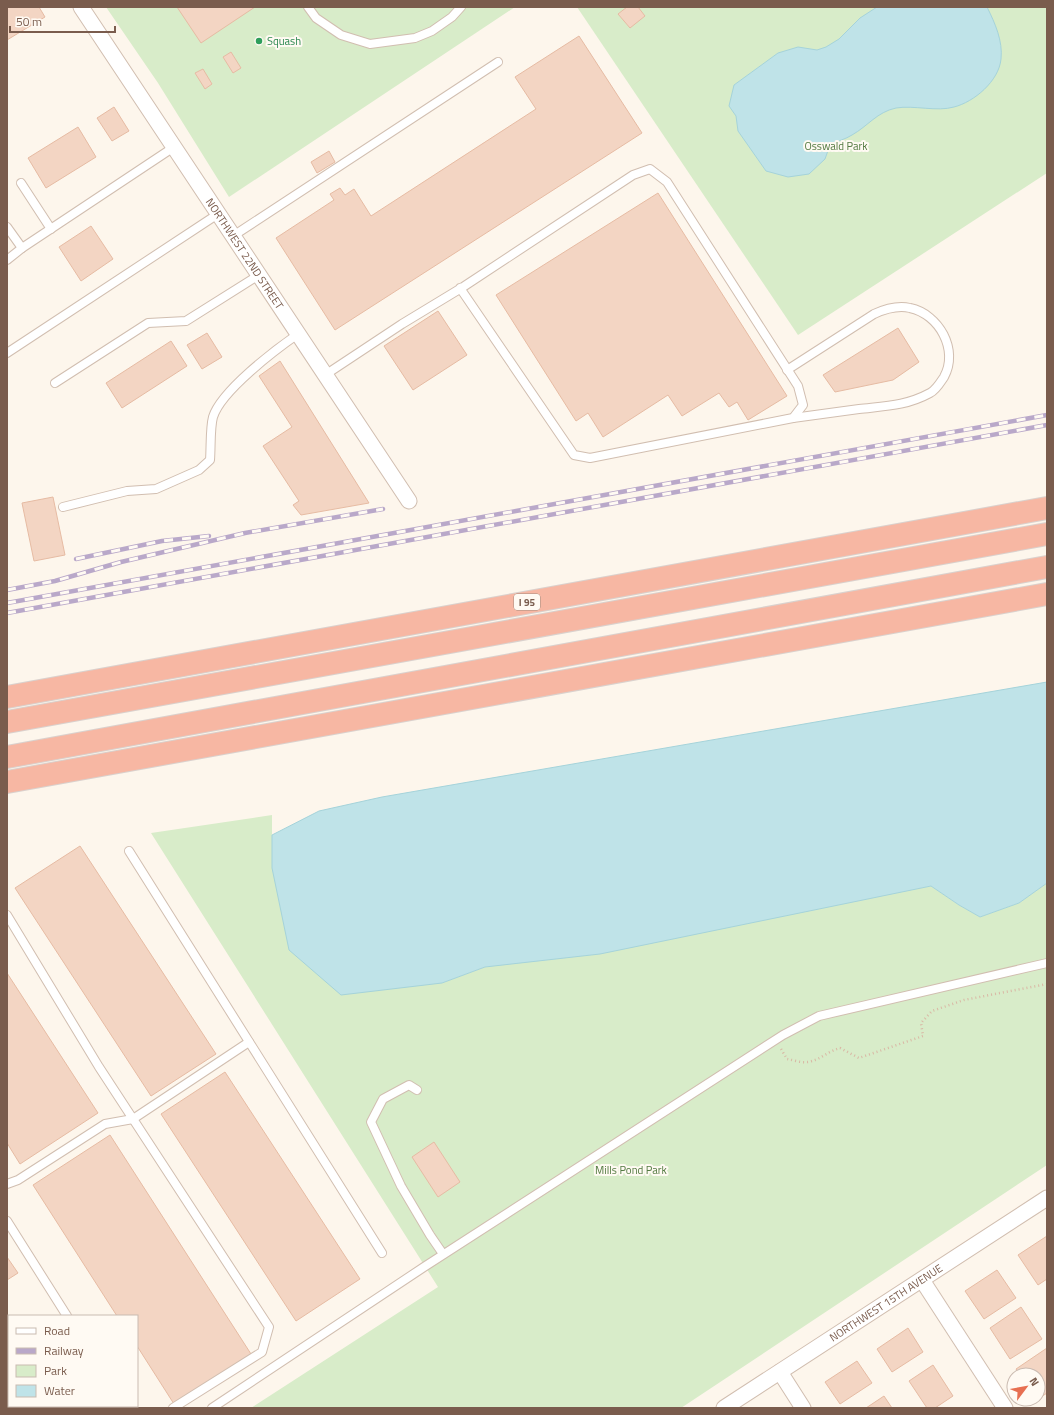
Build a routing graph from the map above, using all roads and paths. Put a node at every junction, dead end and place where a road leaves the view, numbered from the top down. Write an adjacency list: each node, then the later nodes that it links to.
1 (81, 7): 5 (street, NORTHWEST 22ND STREET)
2 (308, 7): 3 (lane)
3 (461, 7)
4 (498, 62): 10 (lane)
5 (174, 148): 7 (street, NORTHWEST 22ND STREET); 9 (lane)
6 (21, 183): 9 (lane)
7 (218, 214): 10 (street, NORTHWEST 22ND STREET); 16 (lane)
8 (7, 227): 11 (lane)
9 (51, 229): 11 (lane)
10 (233, 236): 13 (street, NORTHWEST 22ND STREET)
11 (22, 248): 12 (lane)
12 (7, 260)
13 (259, 275): 15 (street, NORTHWEST 22ND STREET); 19 (lane)
14 (460, 288): 17 (lane); 18 (lane); 20 (lane)
15 (298, 334): 18 (street, NORTHWEST 22ND STREET); 22 (lane)
16 (7, 353)
17 (787, 370): 20 (lane); 20 (lane)
18 (325, 375): 21 (street, NORTHWEST 22ND STREET)
19 (55, 384)
20 (792, 418)
21 (409, 501)
22 (63, 507)
23 (1047, 508): 27 (highway, I 95)
24 (1047, 534): 28 (highway)
25 (1047, 567): 29 (highway)
26 (1047, 594): 30 (highway)
27 (7, 697)
28 (7, 722)
29 (7, 757)
30 (7, 782)
31 (129, 851): 36 (lane)
32 (7, 915): 38 (lane)
33 (1047, 963): 35 (lane)
34 (1047, 984): 35 (path)
35 (776, 1040): 43 (lane)
36 (249, 1042): 38 (lane); 42 (lane)
37 (417, 1090): 43 (lane)
38 (133, 1119): 39 (lane); 47 (lane)
39 (7, 1184)
40 (1047, 1198): 44 (street, NORTHWEST 15TH AVENUE)
41 (7, 1222): 45 (lane)
42 (382, 1253)
43 (443, 1254): 48 (lane)
44 (922, 1280): 46 (street, NORTHWEST 15TH AVENUE); 51 (street)
45 (66, 1315)
46 (780, 1372): 49 (street, NORTHWEST 15TH AVENUE); 50 (street)
47 (173, 1408)
48 (212, 1408)
49 (724, 1408)
50 (803, 1408)
51 (1005, 1408)

